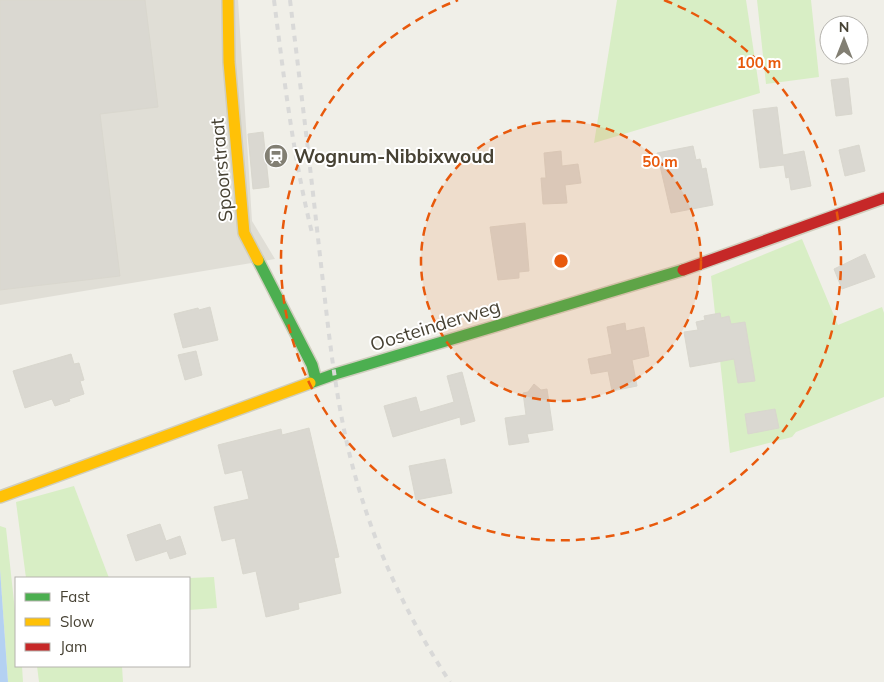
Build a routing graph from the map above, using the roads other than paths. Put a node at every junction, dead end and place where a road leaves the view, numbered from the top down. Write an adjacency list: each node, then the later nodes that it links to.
1 (228, 0): 3 (street, Spoorstraat)
2 (884, 198): 3 (street, Oosteinderweg)
3 (316, 380): 4 (street, Oosteinderweg)
4 (0, 497)

